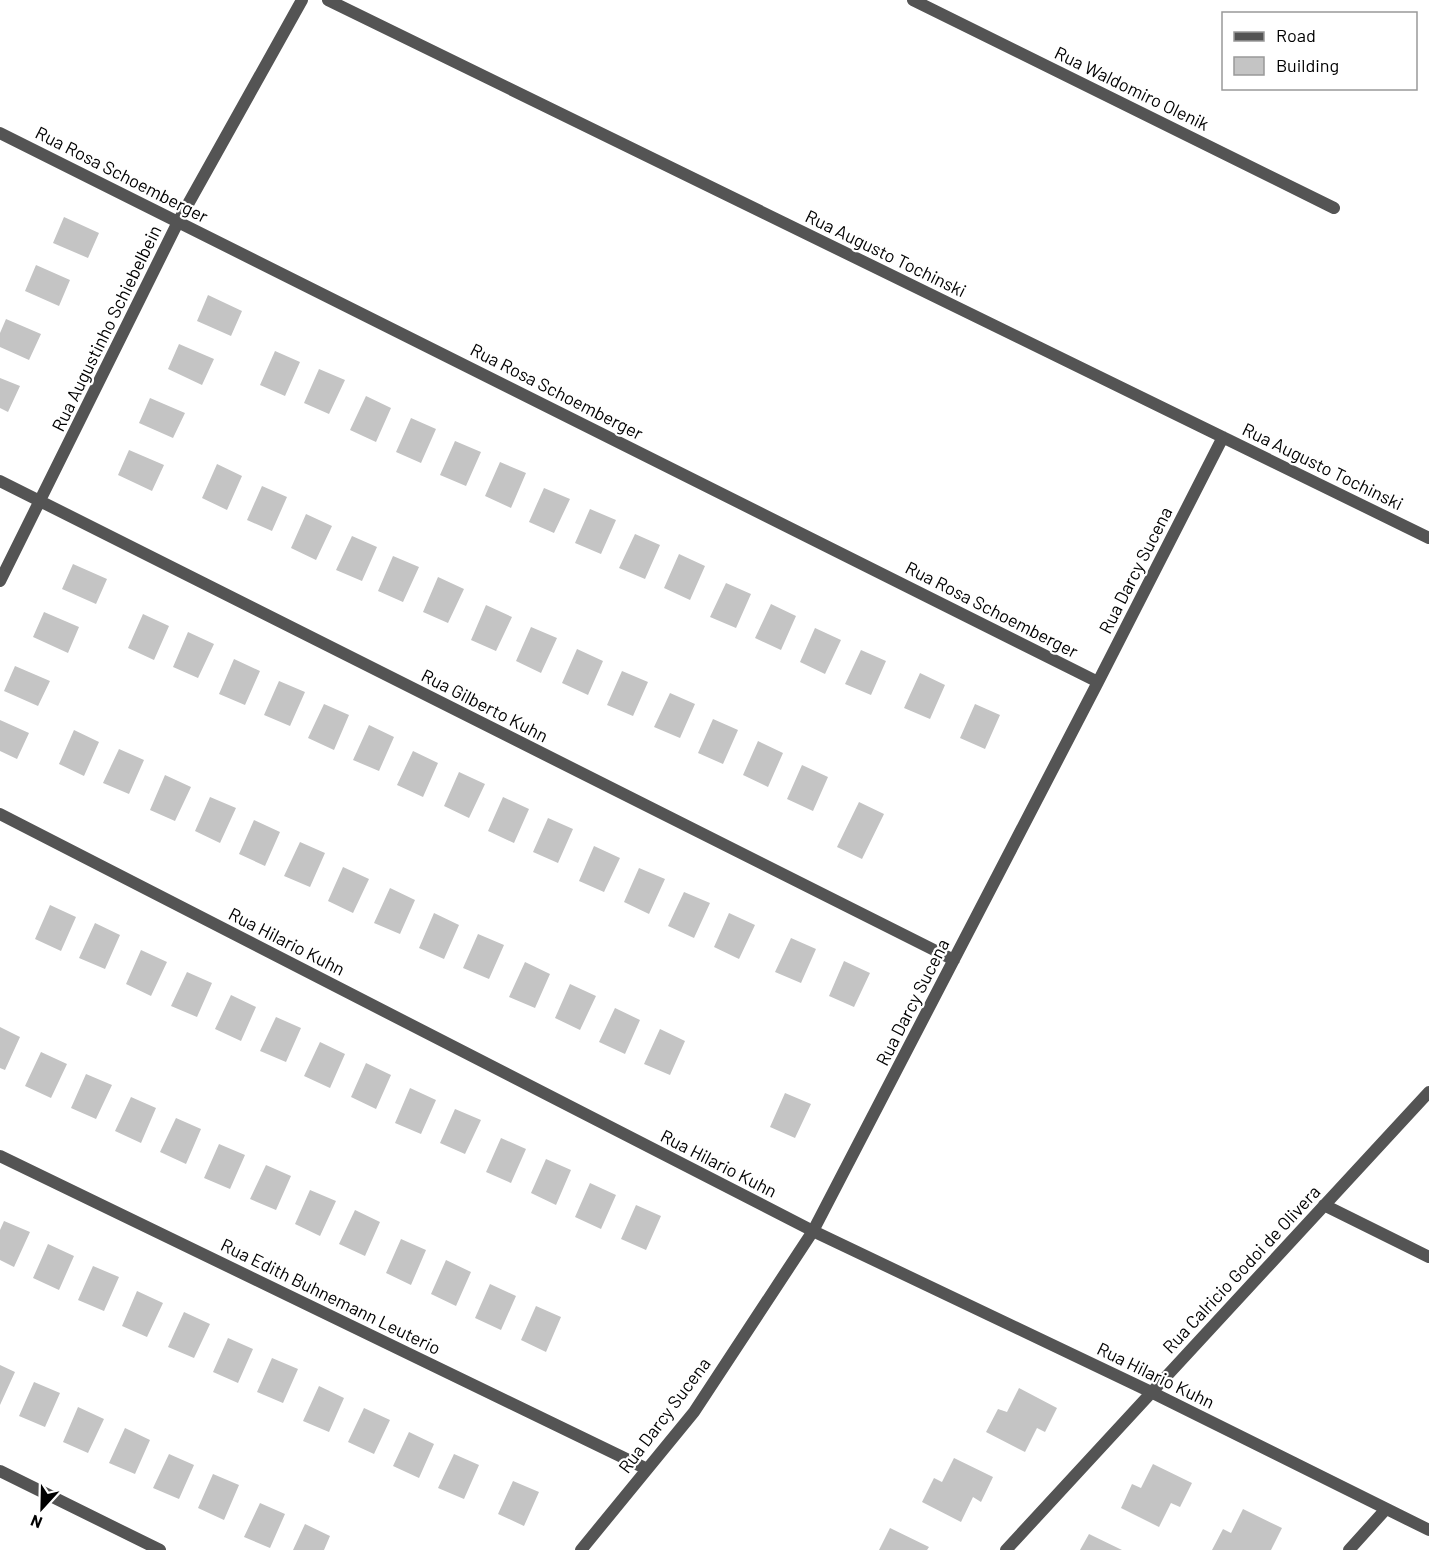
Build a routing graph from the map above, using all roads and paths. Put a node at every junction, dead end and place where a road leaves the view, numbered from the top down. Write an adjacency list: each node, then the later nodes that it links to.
1 (302, 0): 6 (street, Rua Augustinho Schiebelbein)
2 (328, 0): 7 (street, Rua Augusto Tochinski)
3 (913, 0): 5 (street, Rua Waldomiro Olenik)
4 (0, 133): 6 (street, Rua Rosa Schoemberger)
5 (1334, 208)
6 (178, 222): 9 (street, Rua Augustinho Schiebelbein); 12 (street, Rua Rosa Schoemberger)
7 (1223, 437): 10 (street, Rua Augusto Tochinski); 12 (street, Rua Darcy Sucena)
8 (0, 481): 9 (street, Rua Gilberto Kuhn)
9 (41, 502): 11 (street, Rua Augustinho Schiebelbein); 14 (street, Rua Gilberto Kuhn)
10 (1429, 538)
11 (0, 581)
12 (1098, 682): 14 (street, Rua Darcy Sucena)
13 (0, 814): 18 (street, Rua Hilario Kuhn)
14 (954, 960): 18 (street, Rua Darcy Sucena)
15 (1429, 1092): 17 (street, Rua Calricio Godoi de Olivera)
16 (0, 1156): 21 (street, Rua Edith Buhnemann Leuterio)
17 (1324, 1205): 19 (street); 20 (street, Rua Calricio Godoi de Olivera)
18 (813, 1231): 20 (street, Rua Hilario Kuhn); 21 (street, Rua Darcy Sucena)
19 (1429, 1257)
20 (1151, 1392): 23 (street, Rua Hilario Kuhn); 27 (street, Rua Calricio Godoi de Olivera)
21 (647, 1469): 26 (street, Rua Darcy Sucena)
22 (0, 1471): 25 (street)
23 (1386, 1509): 24 (street, Rua Hilario Kuhn); 28 (street)
24 (1429, 1530)
25 (160, 1550)
26 (581, 1550)
27 (1006, 1550)
28 (1349, 1550)

